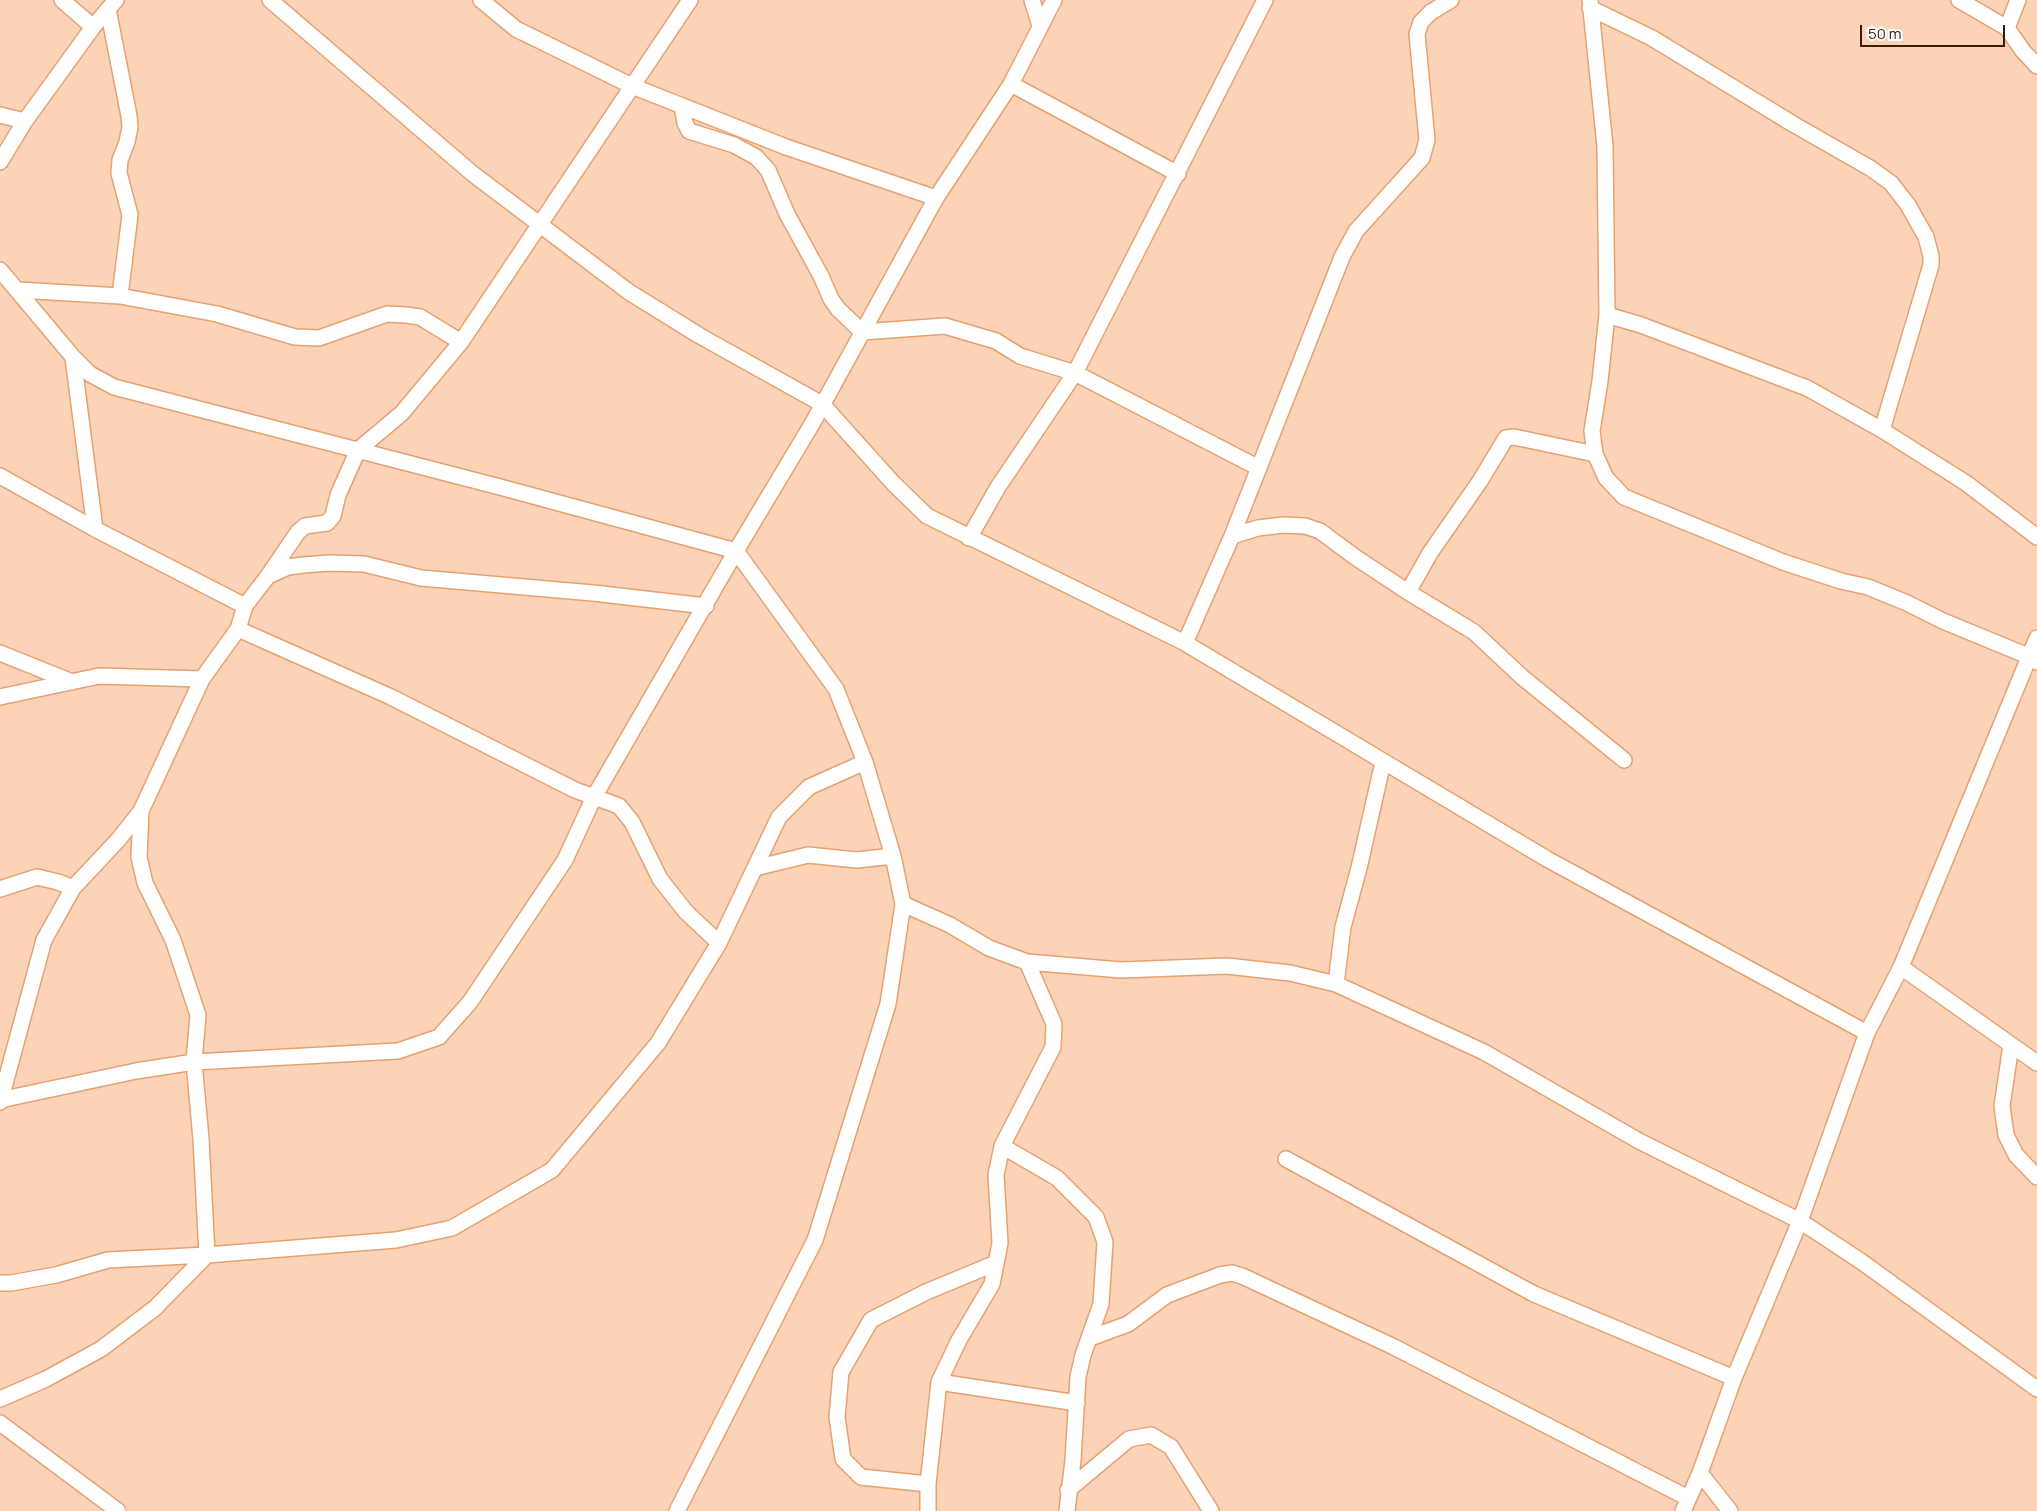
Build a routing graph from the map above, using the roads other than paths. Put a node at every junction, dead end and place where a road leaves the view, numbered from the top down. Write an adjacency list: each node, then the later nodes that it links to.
1 (62, 0): 14 (street)
2 (270, 0): 25 (street)
3 (481, 0): 18 (street)
4 (690, 0): 18 (street)
5 (1032, 0): 13 (street)
6 (1054, 0): 13 (street)
7 (1265, 0): 23 (street)
8 (1451, 0): 38 (street)
9 (1959, 0): 15 (street)
10 (2018, 0): 15 (street)
11 (1590, 4): 29 (street); 35 (street)
12 (112, 5): 14 (street); 28 (street)
13 (1040, 26): 17 (street)
14 (93, 27): 21 (street)
15 (2007, 28): 16 (street)
16 (2037, 66)
17 (1011, 84): 23 (street); 24 (street)
18 (632, 86): 19 (street); 25 (street)
19 (682, 106): 24 (street); 30 (street)
20 (0, 115): 21 (street)
21 (25, 121): 22 (street)
22 (0, 162)
23 (1178, 174): 33 (street)
24 (936, 198): 30 (street)
25 (539, 225): 31 (street); 34 (street)
26 (0, 270): 27 (street)
27 (18, 290): 28 (street); 32 (street)
28 (120, 296): 31 (street)
29 (1607, 315): 35 (street); 37 (street)
30 (862, 332): 33 (street); 34 (street)
31 (461, 342): 36 (street)
32 (73, 357): 36 (street); 40 (street)
33 (1075, 373): 38 (street); 43 (street)
34 (822, 404): 43 (street); 44 (street)
35 (1882, 430): 42 (street)
36 (358, 450): 44 (street); 45 (street)
37 (1595, 454): 46 (street); 53 (street)
38 (1258, 468): 41 (street)
39 (0, 476): 40 (street)
40 (94, 529): 47 (street)
41 (1232, 536): 46 (street); 51 (street)
42 (2037, 537)
43 (969, 538): 51 (street)
44 (736, 551): 48 (street); 58 (street)
45 (268, 576): 47 (street); 48 (street)
46 (1408, 592): 57 (street)
47 (245, 606): 49 (street)
48 (706, 606): 60 (street)
49 (238, 629): 54 (street); 60 (street)
50 (2037, 638): 53 (street)
51 (1185, 643): 59 (street)
52 (0, 652): 55 (street)
53 (2033, 660): 69 (street)
54 (202, 680): 55 (street); 61 (street)
55 (72, 682): 56 (street)
56 (0, 697)
57 (1624, 760)
58 (865, 762): 62 (street); 63 (street)
59 (1383, 762): 70 (street); 71 (street)
60 (594, 797): 67 (street); 73 (street)
61 (140, 810): 64 (street); 73 (street)
62 (893, 856): 63 (street); 66 (street)
63 (755, 868): 67 (street)
64 (73, 888): 65 (street); 75 (street)
65 (0, 889)
66 (903, 904): 68 (street); 97 (street)
67 (719, 943): 80 (street)
68 (1026, 962): 70 (street); 76 (street)
69 (1901, 967): 71 (street); 72 (street)
70 (1336, 984): 79 (street)
71 (1867, 1033): 79 (street)
72 (2011, 1045): 74 (street); 78 (street)
73 (194, 1062): 75 (street); 80 (street)
74 (2037, 1063)
75 (0, 1101)
76 (1002, 1146): 81 (street); 83 (street)
77 (1286, 1159): 84 (street)
78 (2037, 1177)
79 (1800, 1221): 84 (street); 86 (street)
80 (207, 1255): 82 (street); 87 (street)
81 (996, 1263): 85 (street); 93 (street)
82 (0, 1283)
83 (1090, 1338): 88 (street); 95 (street)
84 (1734, 1378): 92 (street)
85 (939, 1382): 88 (street); 93 (street)
86 (2037, 1389)
87 (0, 1399)
88 (1077, 1403): 90 (street)
89 (0, 1423): 96 (street)
90 (1073, 1460): 91 (street); 94 (street)
91 (1096, 1466): 94 (street); 100 (street)
92 (1700, 1473): 95 (street); 101 (street)
93 (928, 1484): 98 (street)
94 (1068, 1490): 99 (street)
95 (1686, 1505)
96 (118, 1511)
97 (677, 1511)
98 (928, 1511)
99 (1067, 1511)
100 (1211, 1511)
101 (1730, 1511)

